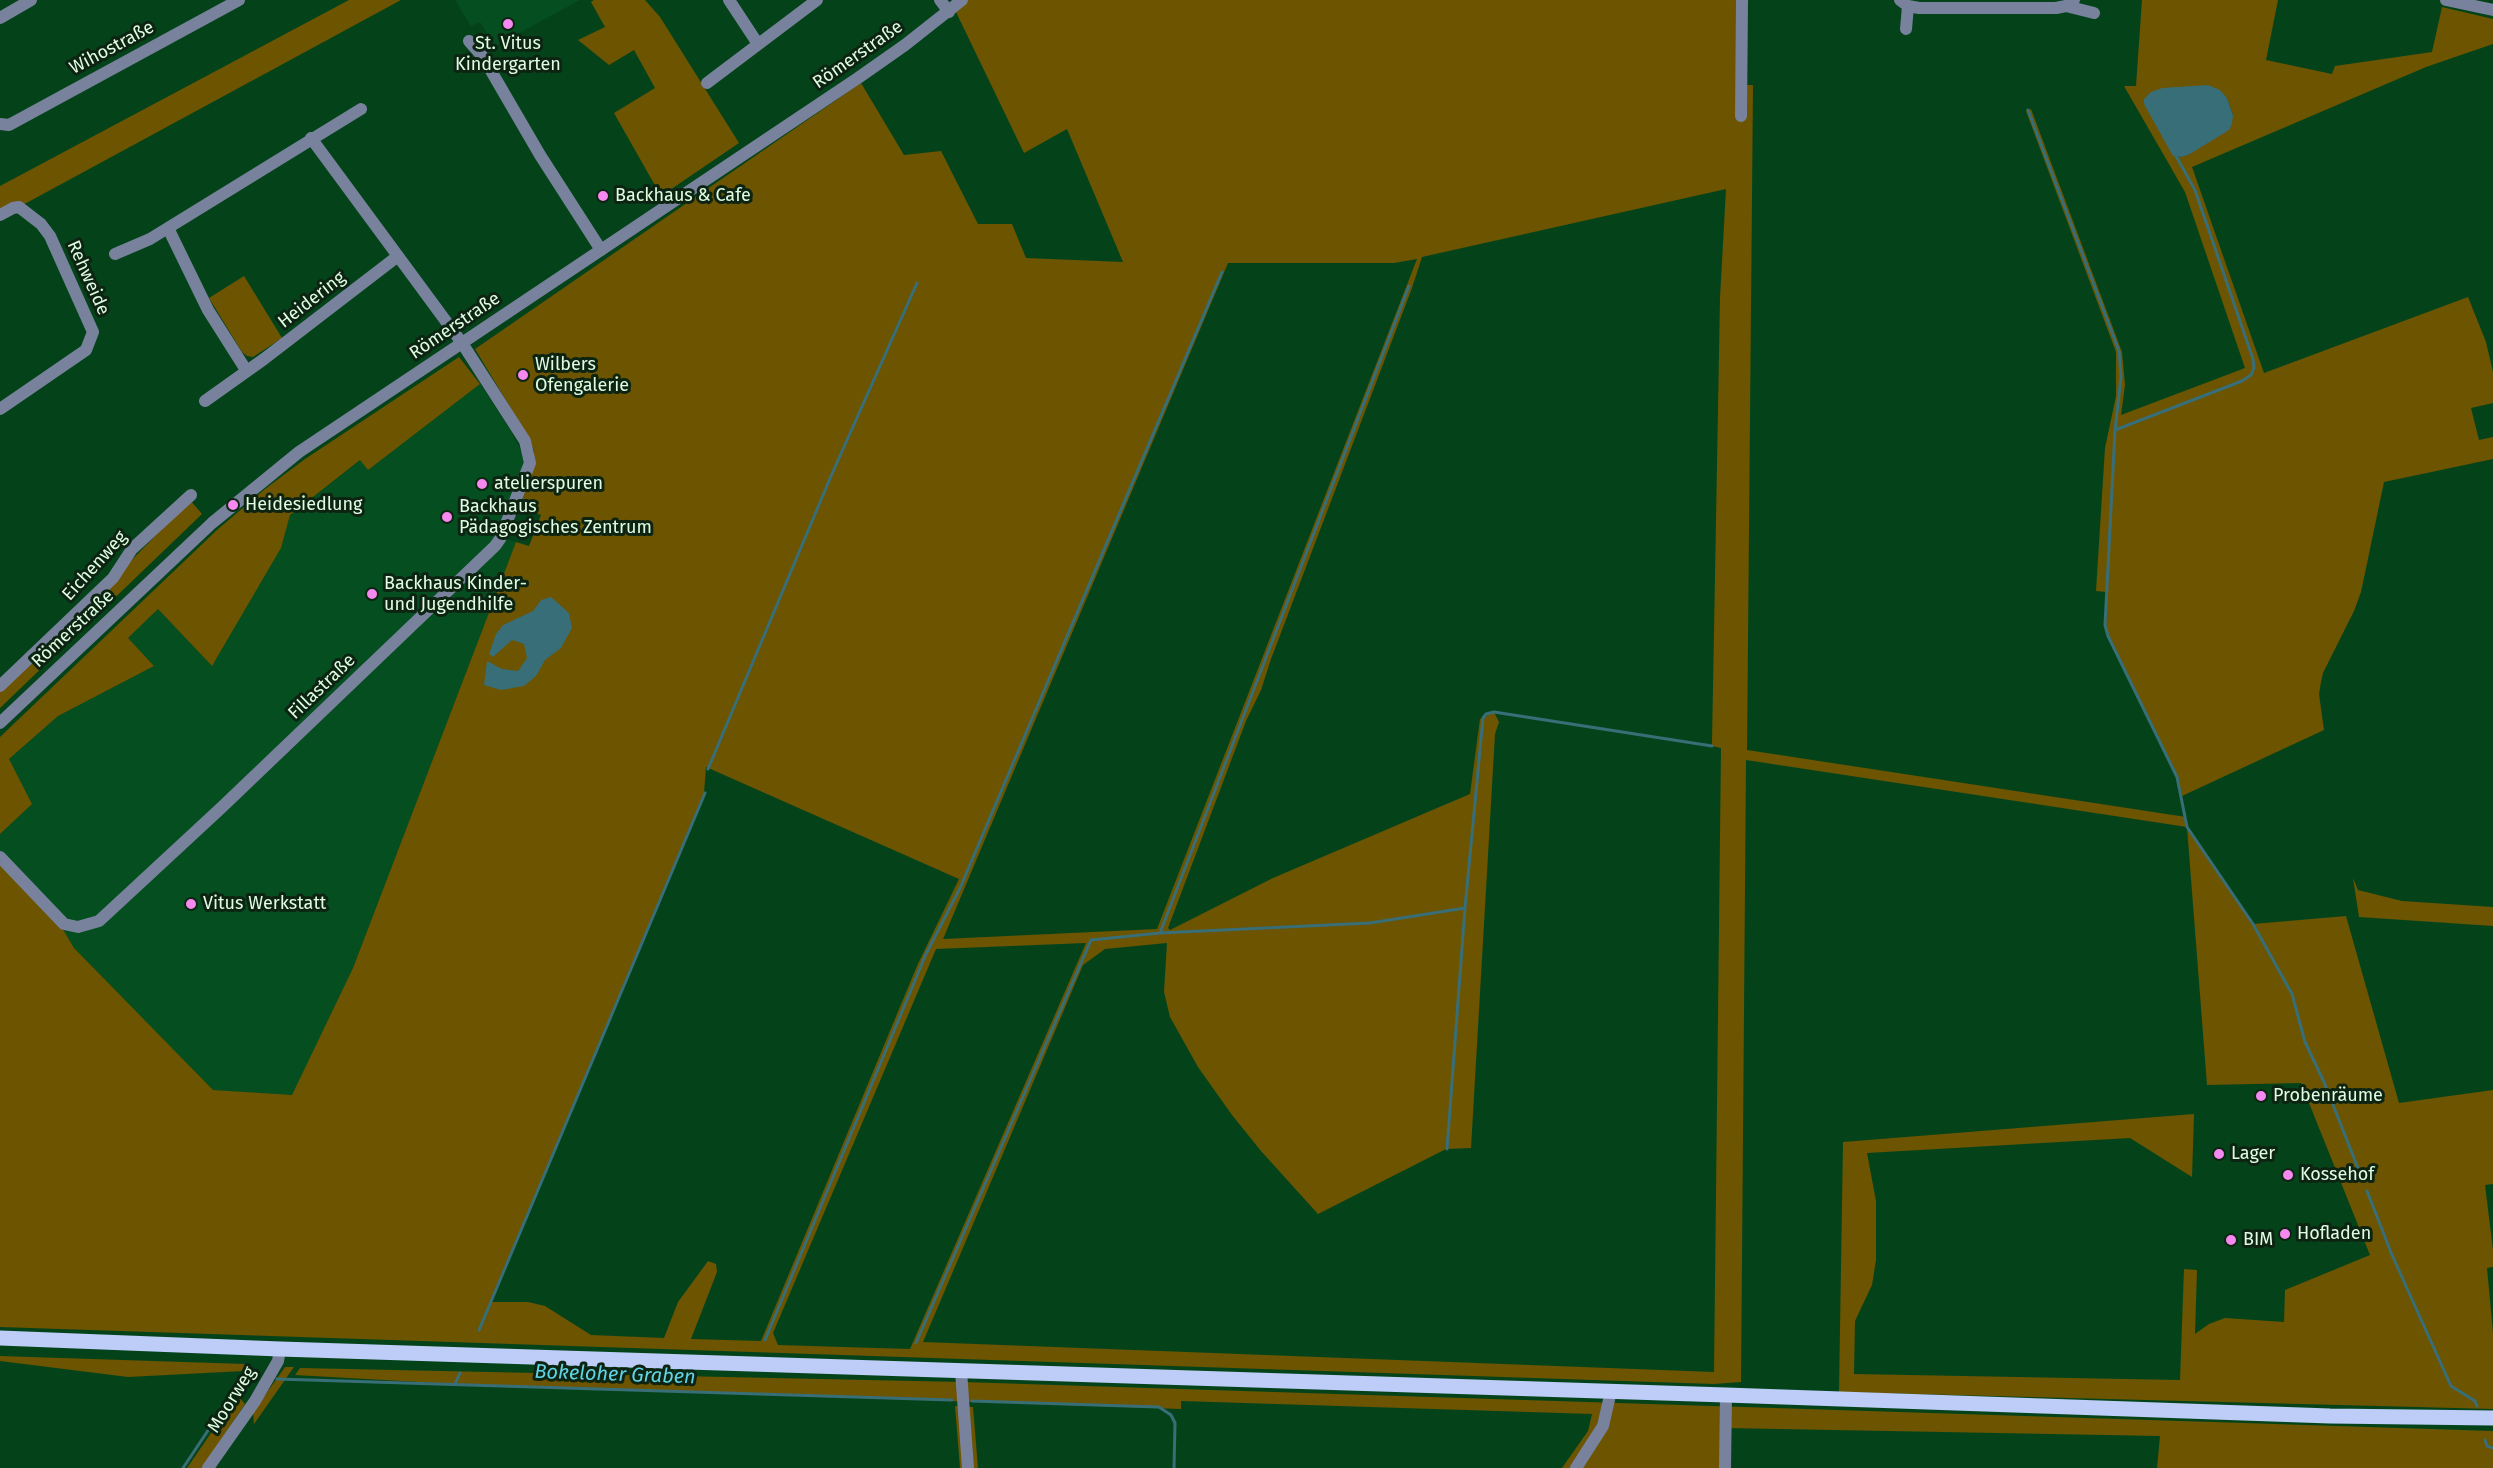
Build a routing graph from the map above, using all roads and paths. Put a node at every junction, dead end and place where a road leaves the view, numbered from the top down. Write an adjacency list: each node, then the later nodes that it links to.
1 (31, 0): 14 (street)
2 (239, 0): 21 (street, Wihostraße)
3 (729, 0): 17 (street)
4 (817, 0): 17 (street)
5 (940, 0): 12 (street)
6 (962, 0): 12 (street, Römerstraße)
7 (1742, 0): 20 (street)
8 (2446, 0): 11 (street)
9 (1904, 3): 10 (street); 15 (street)
10 (2070, 3): 13 (street)
11 (2493, 10)
12 (949, 12): 25 (street, Römerstraße)
13 (2094, 13)
14 (0, 18)
15 (1906, 29)
16 (470, 41): 25 (street)
17 (758, 44): 18 (street)
18 (707, 83)
19 (361, 109): 22 (street)
20 (1741, 116)
21 (1, 124)
22 (311, 138): 24 (street); 27 (street)
23 (0, 215): 31 (street, Rehweide)
24 (168, 228): 26 (street); 29 (street)
25 (601, 250): 28 (street, Römerstraße)
26 (115, 254)
27 (398, 256): 28 (street); 29 (street, Heidering)
28 (462, 343): 34 (street, Römerstraße); 35 (street, Fillastraße)
29 (246, 370): 30 (street, Heidering)
30 (205, 401)
31 (0, 409)
32 (191, 495): 33 (street, Eichenweg)
33 (0, 686)
34 (0, 723)
35 (0, 858)
36 (0, 1338): 37 (main road)
37 (280, 1349): 38 (main road); 42 (street, Moorweg)
38 (961, 1371): 39 (main road); 43 (street)
39 (1611, 1391): 40 (main road); 44 (street)
40 (1726, 1395): 41 (main road); 45 (street)
41 (2493, 1418)
42 (208, 1468)
43 (968, 1468)
44 (1576, 1468)
45 (1725, 1468)

